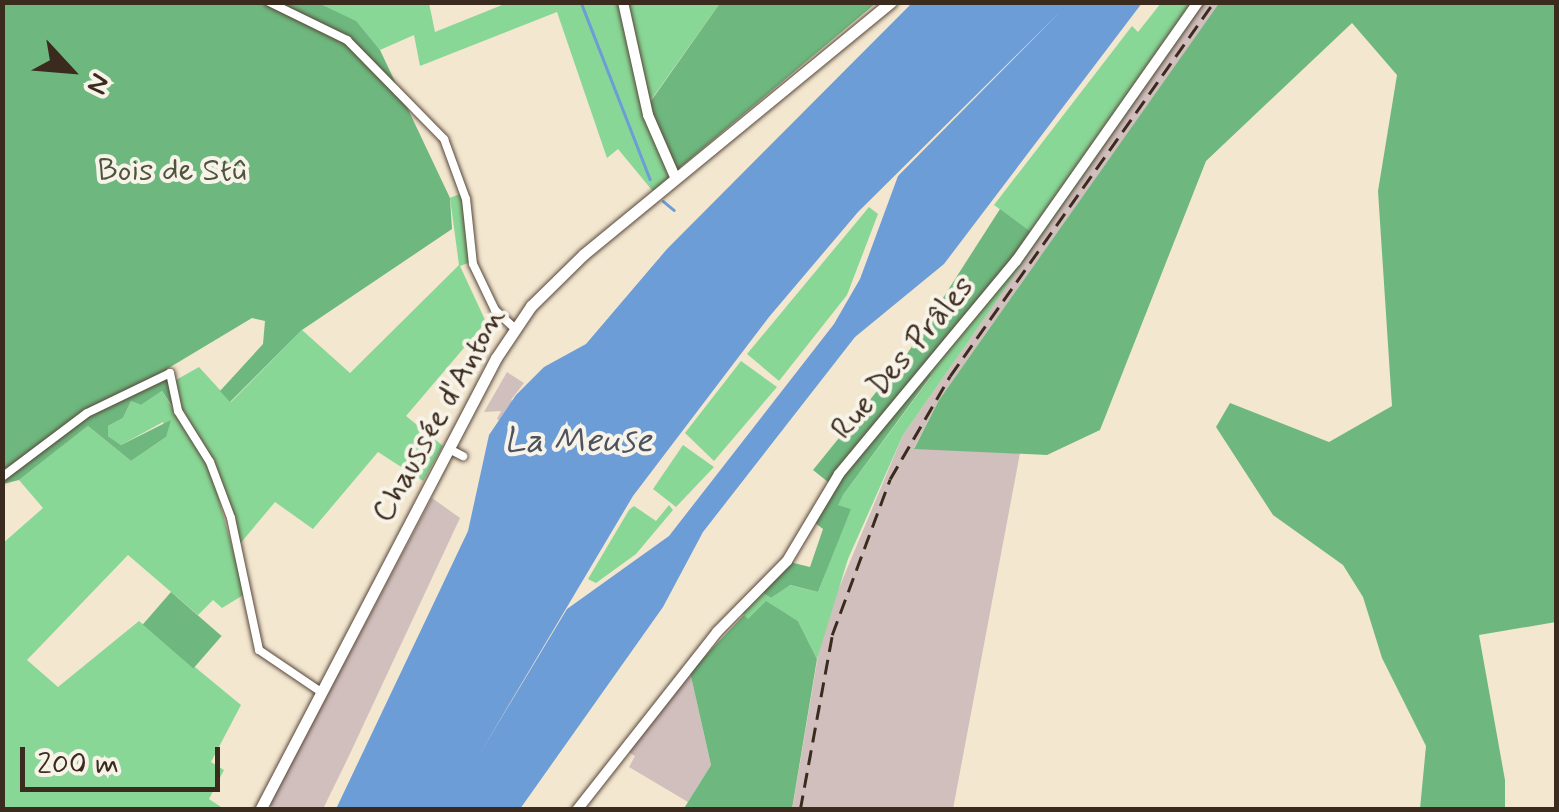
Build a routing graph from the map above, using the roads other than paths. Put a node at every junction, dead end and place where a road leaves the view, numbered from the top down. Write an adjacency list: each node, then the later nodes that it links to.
1 (269, 2): 6 (street)
2 (624, 2): 5 (street)
3 (891, 2): 5 (main road, Chaussée d'Anton)
4 (1198, 2): 13 (street, Rue Des Prâles)
5 (676, 179): 6 (main road, Chaussée d'Anton)
6 (511, 333): 7 (street); 8 (main road, Chaussée d'Anton)
7 (520, 346)
8 (448, 449): 9 (street); 11 (main road, Chaussée d'Anton)
9 (463, 456)
10 (2, 477): 11 (street)
11 (321, 692): 12 (main road, Chaussée d'Anton)
12 (260, 810)
13 (577, 810)

